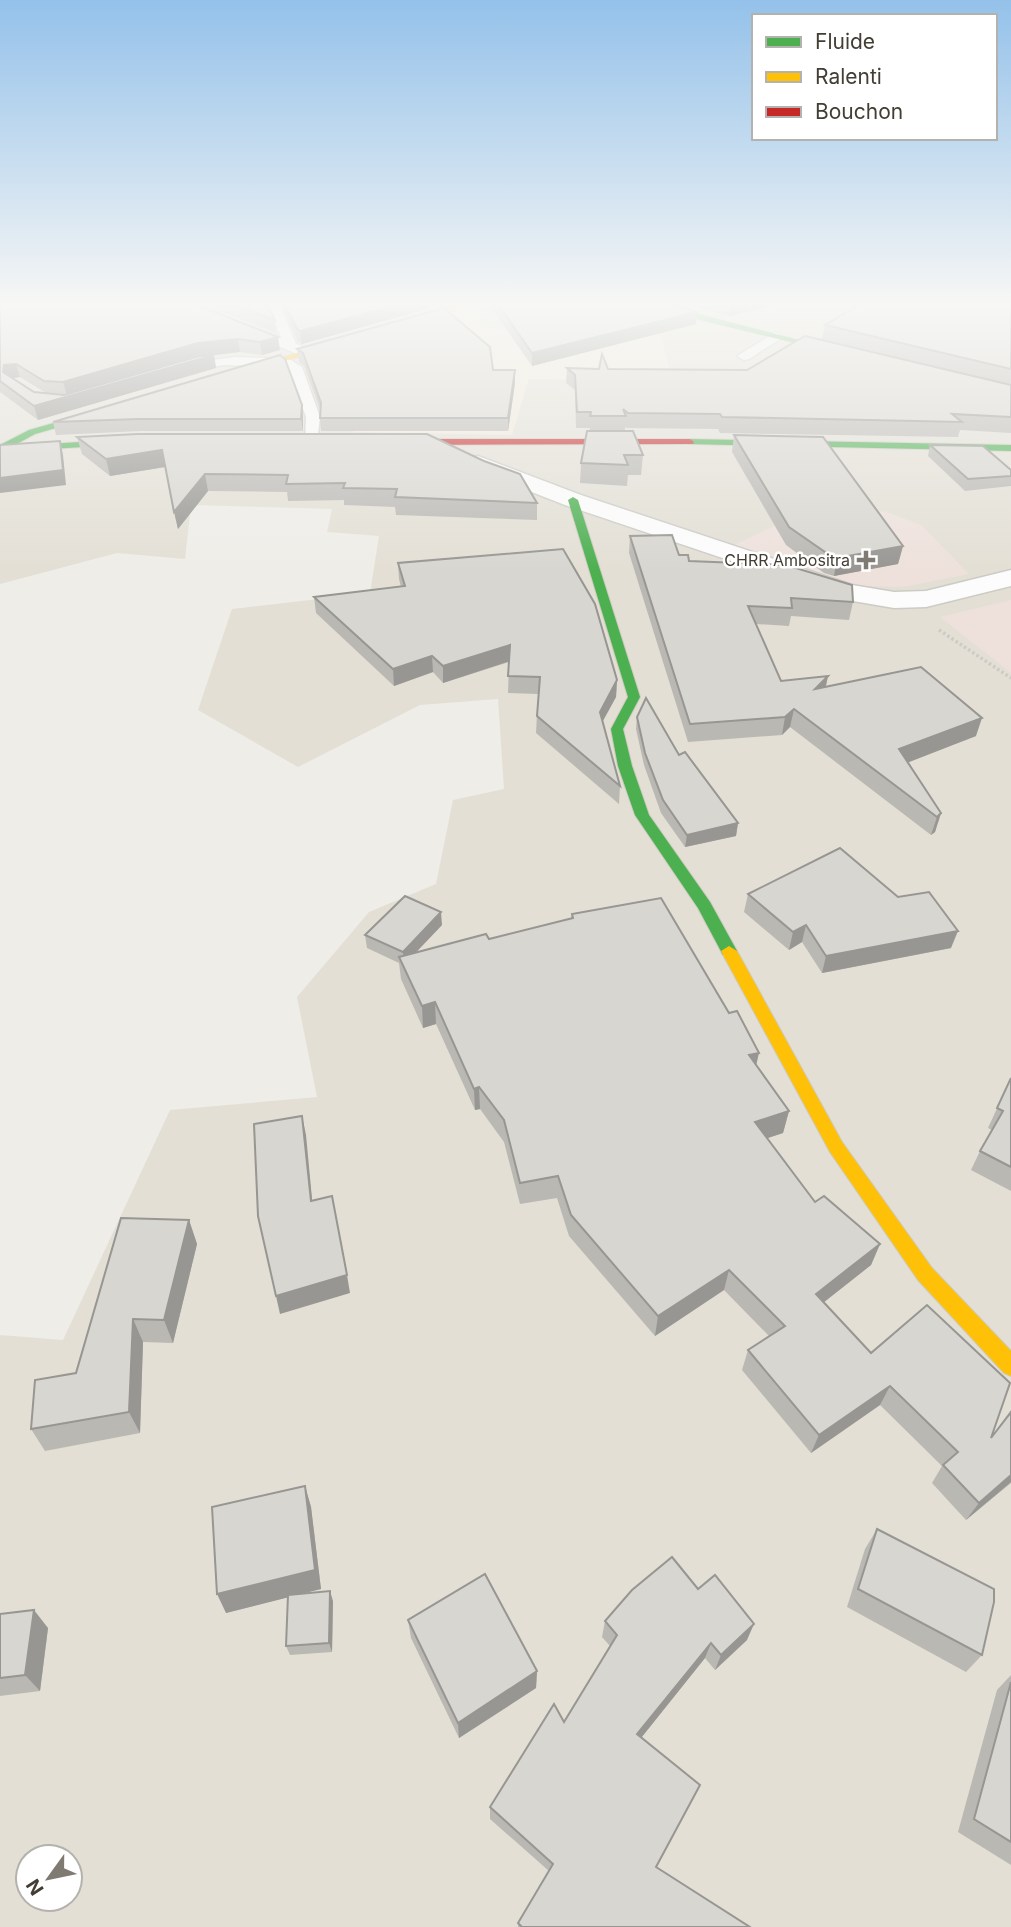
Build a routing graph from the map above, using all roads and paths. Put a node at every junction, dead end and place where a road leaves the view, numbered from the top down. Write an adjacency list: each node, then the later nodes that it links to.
1 (304, 393): 4 (lane)
2 (124, 405): 7 (street)
3 (154, 441): 7 (street)
4 (313, 441)
5 (381, 442): 6 (street)
6 (436, 443): 8 (street); 9 (street)
7 (0, 449)
8 (1011, 449)
9 (573, 500): 11 (street); 13 (street)
10 (1011, 578): 11 (street)
11 (894, 600): 12 (path)
12 (1011, 678)
13 (1011, 1366)

